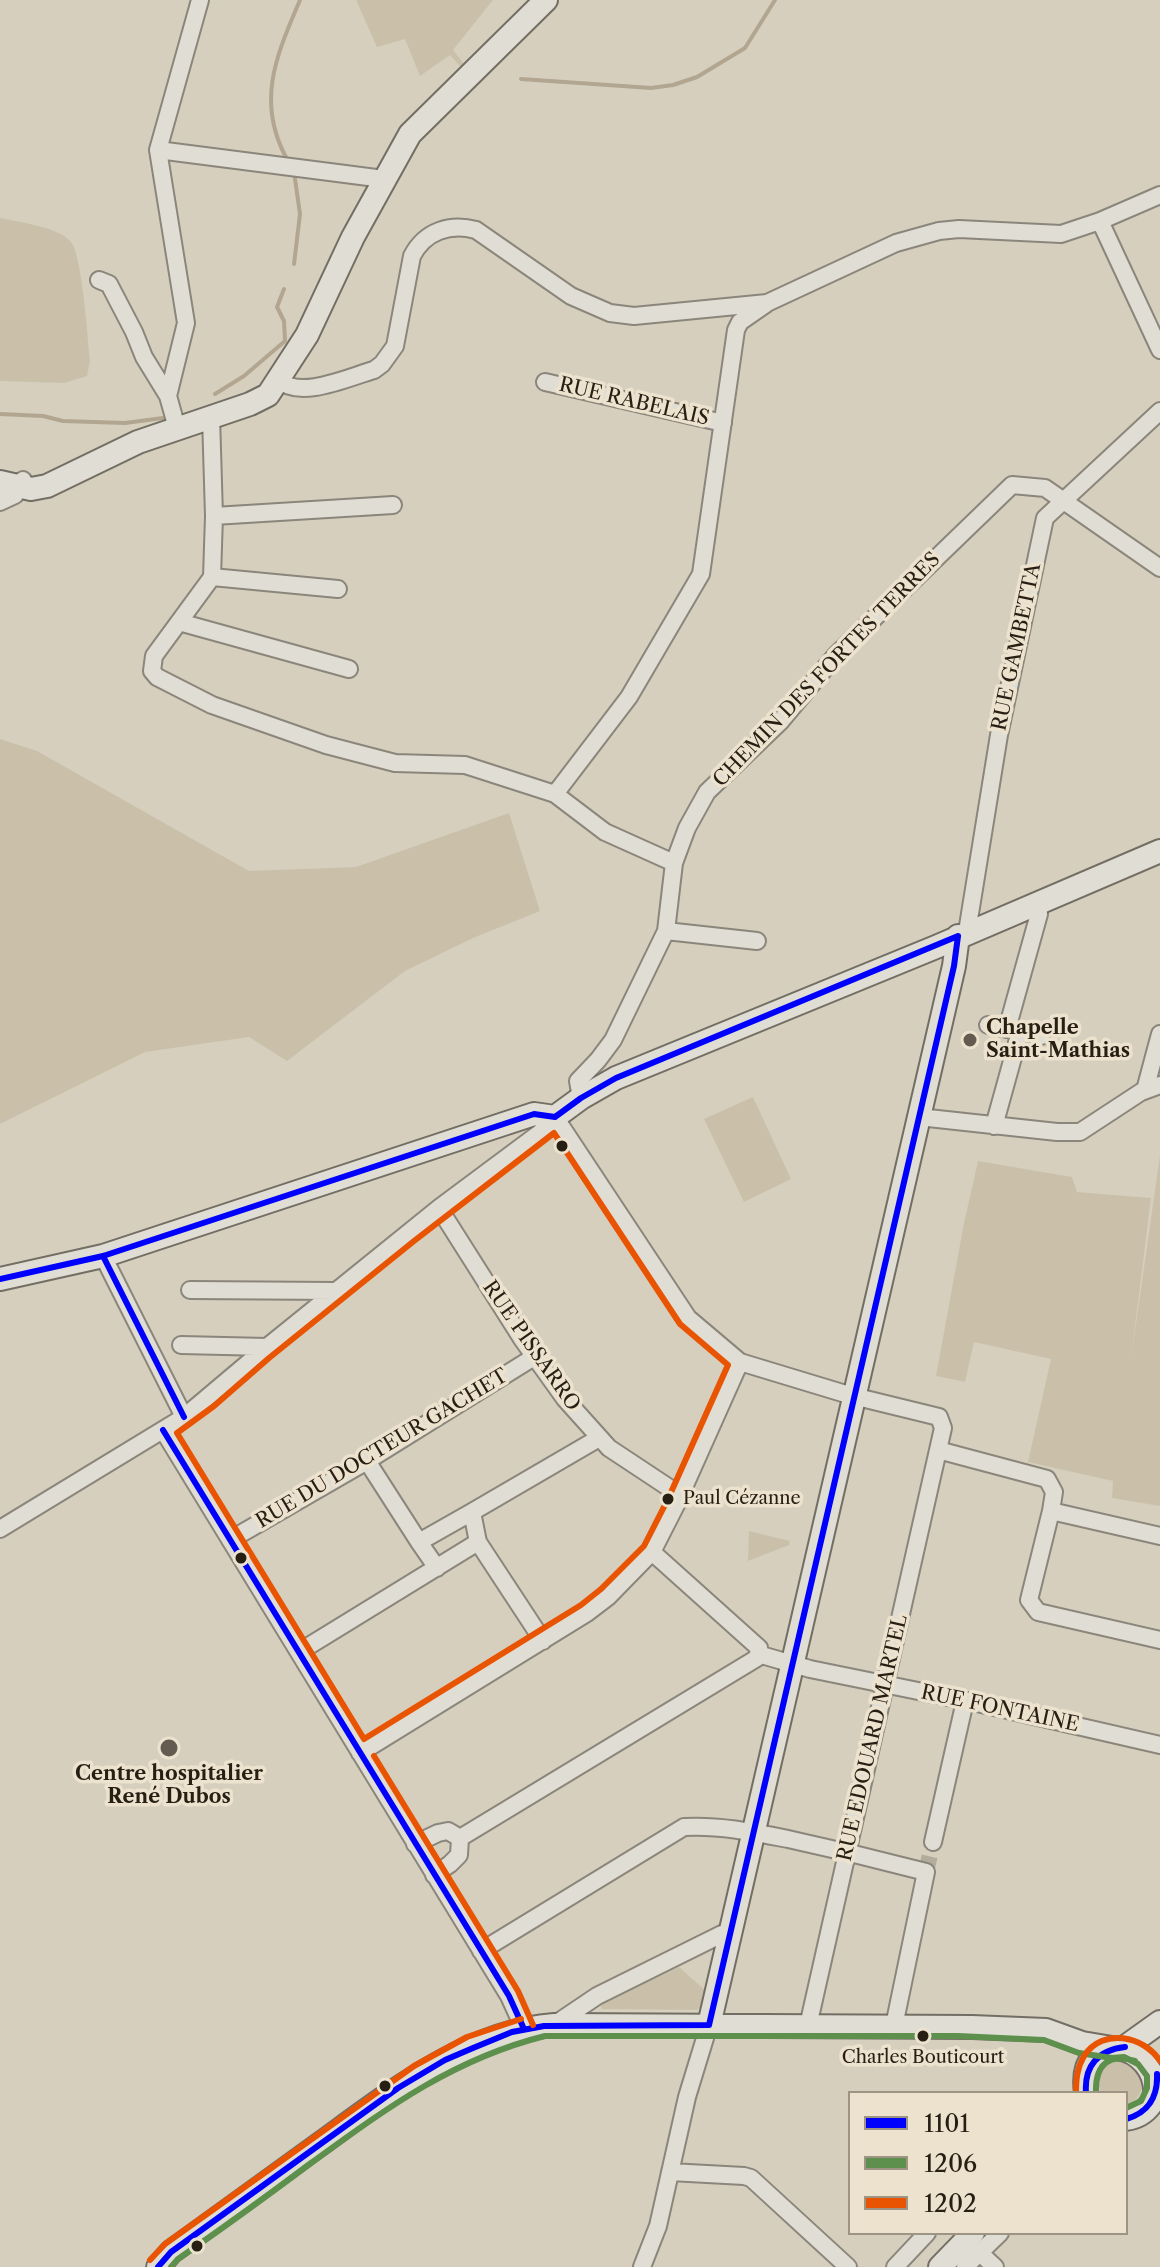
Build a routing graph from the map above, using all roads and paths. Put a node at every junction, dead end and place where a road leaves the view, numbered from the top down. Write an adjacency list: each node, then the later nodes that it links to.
1 (200, 0): 3 (street)
2 (546, 0): 4 (street)
3 (158, 150): 4 (street); 12 (street)
4 (387, 173): 10 (street)
5 (1160, 195): 6 (street)
6 (1100, 221): 8 (street); 9 (street)
7 (99, 280): 12 (street)
8 (767, 303): 10 (street); 15 (street)
9 (1160, 350)
10 (279, 380): 14 (street)
11 (545, 382): 15 (street, RUE RABELAIS)
12 (168, 396): 16 (street)
13 (1160, 411): 19 (street, RUE GAMBETTA)
14 (211, 416): 16 (street); 22 (street)
15 (723, 423): 28 (street)
16 (171, 431): 18 (street)
17 (0, 475): 18 (street)
18 (15, 482): 20 (street)
19 (1065, 500): 23 (street); 30 (street, CHEMIN DES FORTES TERRES); 33 (street, RUE GAMBETTA)
20 (0, 502)
21 (393, 505): 22 (street)
22 (214, 516): 24 (street)
23 (1160, 568)
24 (212, 577): 25 (street); 26 (street)
25 (338, 589)
26 (179, 622): 27 (street); 28 (street)
27 (349, 669)
28 (555, 794): 30 (street)
29 (1160, 851): 31 (street)
30 (674, 863): 32 (street, CHEMIN DES FORTES TERRES)
31 (1038, 903): 33 (street); 36 (street)
32 (666, 931): 34 (street); 40 (street, CHEMIN DES FORTES TERRES)
33 (962, 934): 40 (street); 42 (street)
34 (757, 941)
35 (988, 1025): 36 (street)
36 (1014, 1030): 38 (street); 43 (street)
37 (1160, 1034): 39 (street)
38 (1041, 1036)
39 (1153, 1088): 43 (street)
40 (581, 1098): 41 (street)
41 (555, 1117): 44 (street); 45 (street); 52 (street)
42 (919, 1117): 43 (street); 53 (street)
43 (994, 1126)
44 (439, 1208): 48 (street); 51 (street, RUE PISSARRO)
45 (103, 1256): 46 (street); 54 (street)
46 (0, 1279)
47 (190, 1290): 48 (street)
48 (336, 1291): 50 (street)
49 (181, 1345): 50 (street)
50 (267, 1347): 54 (street)
51 (534, 1357): 56 (street, RUE PISSARRO); 58 (street, RUE DU DOCTEUR GACHET)
52 (740, 1362): 53 (street); 59 (street)
53 (854, 1396): 57 (street); 73 (street)
54 (184, 1417): 55 (street)
55 (163, 1430): 62 (street); 64 (street)
56 (599, 1438): 59 (street, RUE PISSARRO); 61 (street)
57 (938, 1450): 60 (street); 74 (street, RUE EDOUARD MARTEL)
58 (367, 1461): 64 (street, RUE DU DOCTEUR GACHET); 65 (street)
59 (680, 1495): 67 (street)
60 (1051, 1511): 63 (street); 69 (street)
61 (472, 1512): 65 (street); 66 (street)
62 (0, 1529)
63 (1160, 1536)
64 (230, 1540): 71 (street)
65 (419, 1542): 68 (street)
66 (478, 1542): 68 (street); 70 (street)
67 (652, 1552): 70 (street); 72 (street)
68 (437, 1568): 71 (street)
69 (1160, 1640)
70 (543, 1641): 77 (street)
71 (299, 1652): 77 (street)
72 (758, 1654): 73 (street, RUE FONTAINE); 79 (street)
73 (793, 1664): 74 (street, RUE FONTAINE); 78 (street)
74 (885, 1685): 75 (street, RUE FONTAINE); 82 (street, RUE EDOUARD MARTEL)
75 (965, 1701): 76 (street, RUE FONTAINE); 80 (street)
76 (1160, 1745)
77 (360, 1753): 81 (street)
78 (755, 1833): 82 (street); 84 (street); 85 (street)
79 (460, 1838): 81 (street); 83 (street)
80 (933, 1842)
81 (415, 1844): 83 (street)
82 (848, 1851): 89 (street, RUE EDOUARD MARTEL); 90 (street)
83 (434, 1875): 85 (street)
84 (730, 1934): 87 (street); 88 (street)
85 (481, 1951): 91 (street)
86 (1160, 2022): 93 (street)
87 (554, 2025): 88 (street); 91 (street)
88 (709, 2025): 89 (street); 98 (street)
89 (808, 2026): 90 (street)
90 (894, 2026): 92 (street)
91 (524, 2029): 103 (street)
92 (1062, 2036): 93 (street); 95 (street)
93 (1118, 2048): 94 (street); 95 (street)
94 (1156, 2056): 96 (street)
95 (1086, 2082)
96 (1159, 2090): 97 (street)
97 (1142, 2118)
98 (670, 2172): 104 (street); 105 (street)
99 (925, 2235): 106 (street)
100 (955, 2235): 107 (street)
101 (995, 2235): 102 (street)
102 (977, 2243): 108 (street); 109 (street); 110 (street)
103 (158, 2267)
104 (642, 2267)
105 (848, 2267)
106 (895, 2267)
107 (924, 2267)
108 (940, 2267)
109 (965, 2267)
110 (995, 2267)

